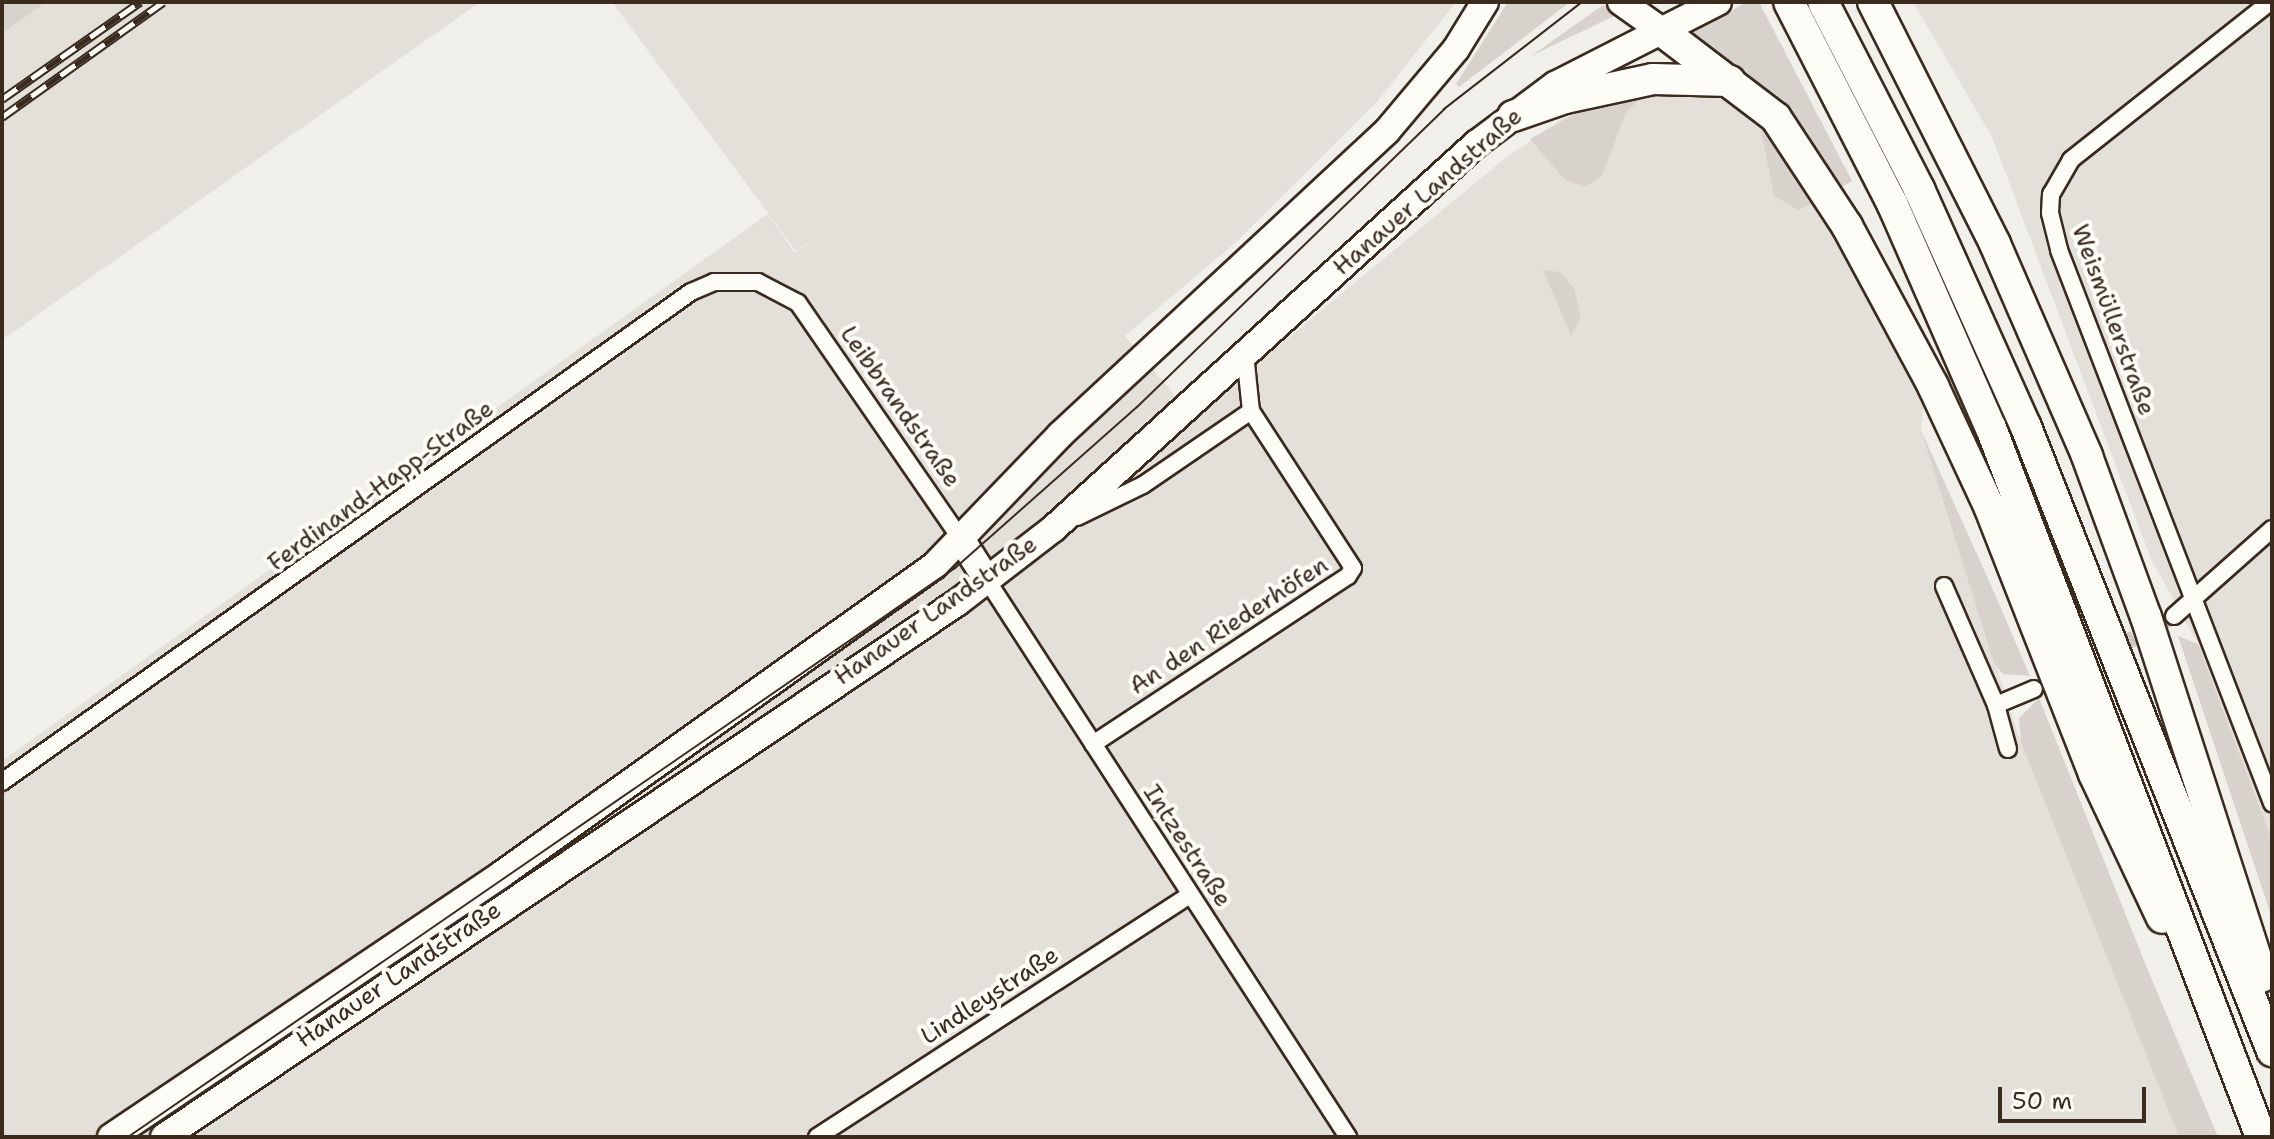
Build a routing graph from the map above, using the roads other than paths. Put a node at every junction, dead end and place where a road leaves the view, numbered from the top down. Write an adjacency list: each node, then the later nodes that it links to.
1 (1485, 2): 18 (main road, Hanauer Landstraße)
2 (1621, 2): 9 (main road)
3 (1718, 2): 9 (main road, Hanauer Landstraße)
4 (1789, 2): 30 (highway)
5 (1823, 2): 32 (highway)
6 (1873, 2): 11 (highway)
7 (1882, 2): 11 (highway)
8 (2270, 2): 21 (street, Weismüllerstraße)
9 (1662, 31): 10 (highway); 12 (main road, Hanauer Landstraße)
10 (1736, 82): 12 (highway); 30 (highway)
11 (1926, 101): 31 (highway)
12 (1513, 116): 14 (main road, Hanauer Landstraße)
13 (798, 303): 18 (street, Leibbrandstraße); 27 (street, Ferdinand-Happ-Straße)
14 (1245, 354): 15 (street, An den Riederhöfen); 16 (main road, Hanauer Landstraße)
15 (1251, 411): 16 (street); 25 (street, An den Riederhöfen)
16 (1054, 528): 19 (main road, Hanauer Landstraße)
17 (2272, 529): 21 (street)
18 (961, 539): 19 (main road); 33 (main road, Hanauer Landstraße)
19 (987, 580): 25 (street, Intzestraße); 34 (main road, Hanauer Landstraße)
20 (1944, 586): 24 (street)
21 (2194, 600): 22 (street); 28 (street, Weismüllerstraße)
22 (2174, 616)
23 (2034, 689): 24 (street)
24 (1996, 705): 26 (street)
25 (1093, 744): 29 (street, Intzestraße)
26 (2008, 749)
27 (2, 782)
28 (2272, 803)
29 (1189, 895): 35 (street, Lindleystraße); 36 (street, Intzestraße)
30 (2209, 1001): 37 (highway)
31 (2272, 1009)
32 (2272, 1051)
33 (111, 1137)
34 (164, 1137)
35 (817, 1137)
36 (1348, 1137)
37 (2261, 1137)

